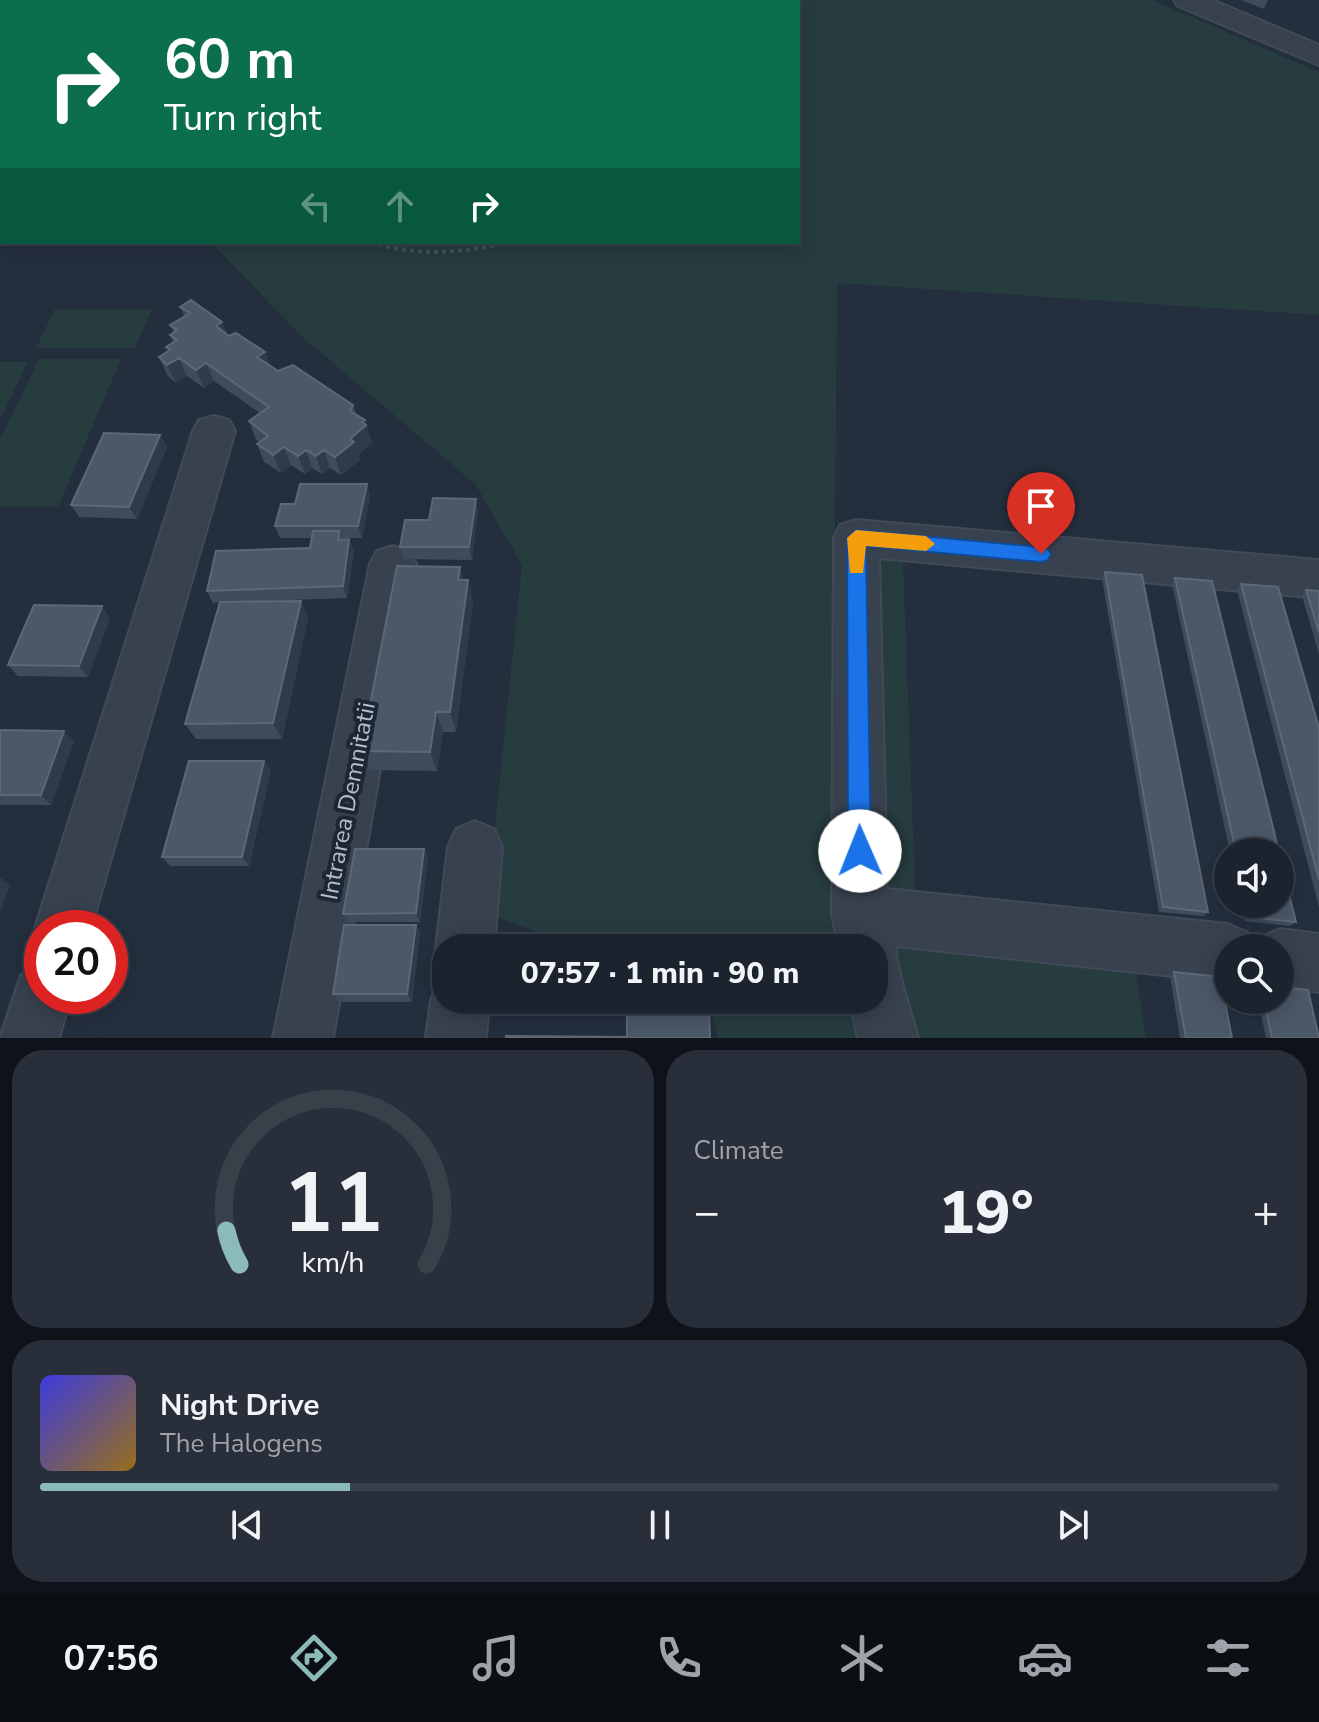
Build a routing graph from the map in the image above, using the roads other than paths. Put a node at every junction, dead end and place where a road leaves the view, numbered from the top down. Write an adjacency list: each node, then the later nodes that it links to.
1 (1188, 0): 2 (street)
2 (1319, 56)
3 (214, 431): 7 (street)
4 (393, 564): 17 (street, Intrarea Demnitatii)
5 (1319, 579): 8 (street)
6 (475, 847): 9 (street)
7 (68, 910)
8 (864, 931): 10 (street)
9 (466, 934)
10 (1214, 952)
11 (1294, 960): 12 (street)
12 (1319, 963)
13 (36, 1014): 16 (street)
14 (459, 1014): 18 (street)
15 (883, 1014): 19 (street)
16 (29, 1038)
17 (303, 1038)
18 (456, 1038)
19 (888, 1038)

